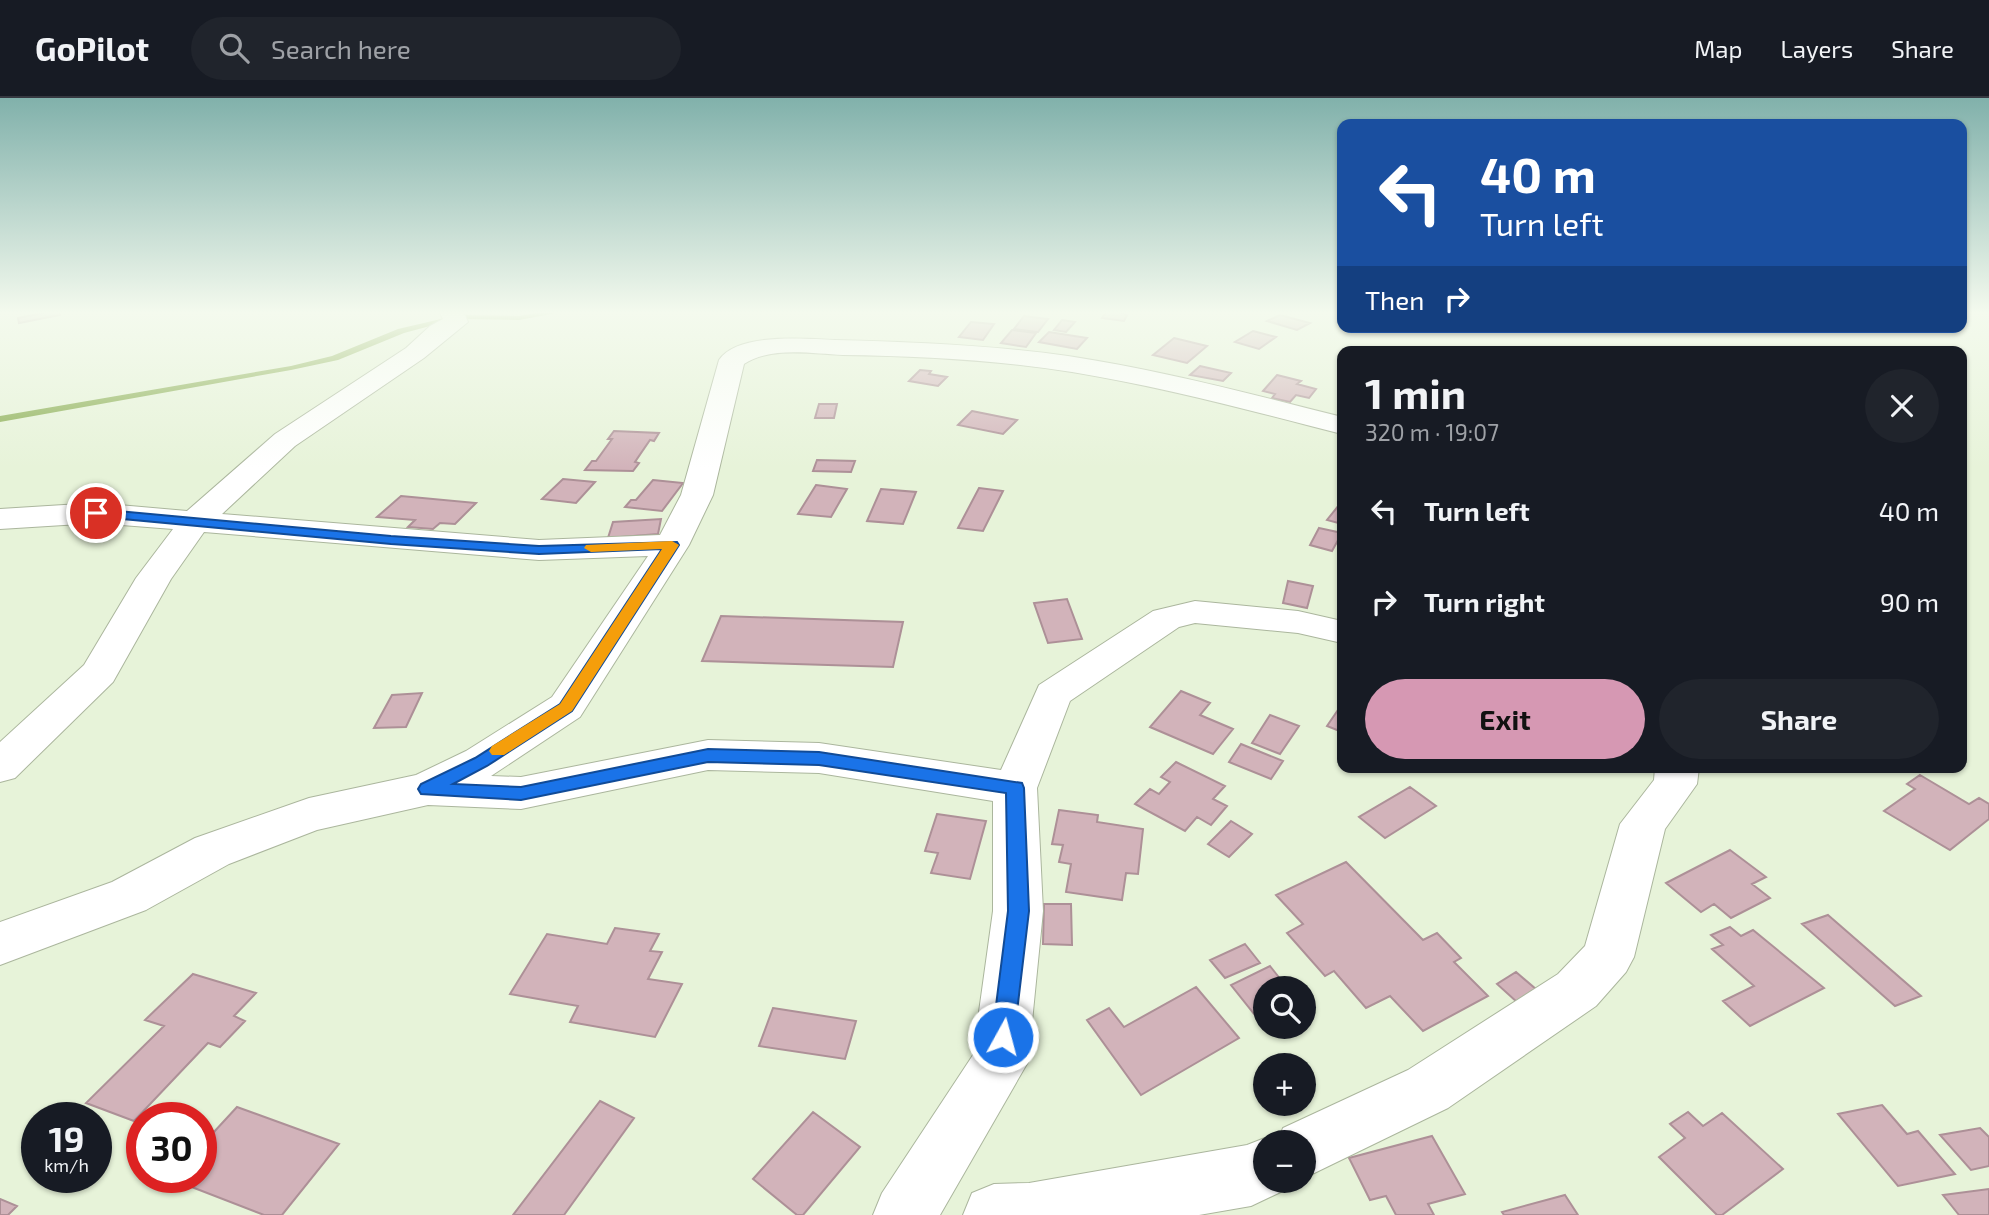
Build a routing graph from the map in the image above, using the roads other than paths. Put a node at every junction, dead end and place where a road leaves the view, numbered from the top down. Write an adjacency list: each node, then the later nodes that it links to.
1 (400, 363): 6 (street)
2 (732, 363): 7 (street)
3 (1054, 363): 4 (street)
4 (1337, 424)
5 (0, 519): 6 (street)
6 (195, 520): 7 (street); 9 (street)
7 (672, 545): 12 (street)
8 (1337, 631): 11 (street)
9 (0, 767)
10 (1676, 773): 14 (street)
11 (1015, 788): 12 (street); 16 (street)
12 (427, 789): 13 (street)
13 (0, 944)
14 (1316, 1143)
15 (1253, 1174): 17 (street)
16 (904, 1215)
17 (994, 1215)

